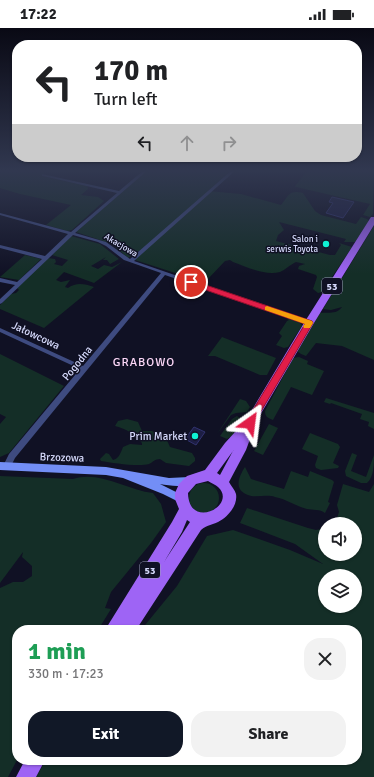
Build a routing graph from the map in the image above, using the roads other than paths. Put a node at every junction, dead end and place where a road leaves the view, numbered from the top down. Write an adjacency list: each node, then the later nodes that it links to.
1 (105, 205): 5 (street)
2 (194, 205): 8 (street)
3 (0, 214): 5 (street, Akacjowa)
4 (374, 219): 13 (main road, 53)
5 (72, 233): 7 (street); 8 (street, Akacjowa)
6 (0, 246): 7 (street)
7 (46, 258): 11 (street)
8 (130, 261): 9 (street, Akacjowa)
9 (164, 273): 13 (street, Akacjowa); 15 (street, Pogodna)
10 (0, 280): 11 (street)
11 (18, 284): 12 (street)
12 (0, 302)
13 (309, 323): 16 (main road, 53)
14 (0, 330): 15 (street, Jałowcowa)
15 (85, 369): 17 (street, Pogodna)
16 (250, 423): 19 (main road, 53); 21 (main road, 53)
17 (3, 466): 18 (main road, Brzozowa)
18 (123, 474): 20 (main road, Brzozowa); 22 (main road, Brzozowa)
19 (209, 475): 20 (main road); 21 (main road)
20 (189, 481): 22 (main road, 53)
21 (223, 482): 23 (main road, 53)
22 (183, 504): 23 (main road); 24 (main road, 53)
23 (204, 519): 25 (main road, 53)
24 (116, 625)
25 (130, 625)
26 (33, 765): 27 (main road)
27 (25, 777)

